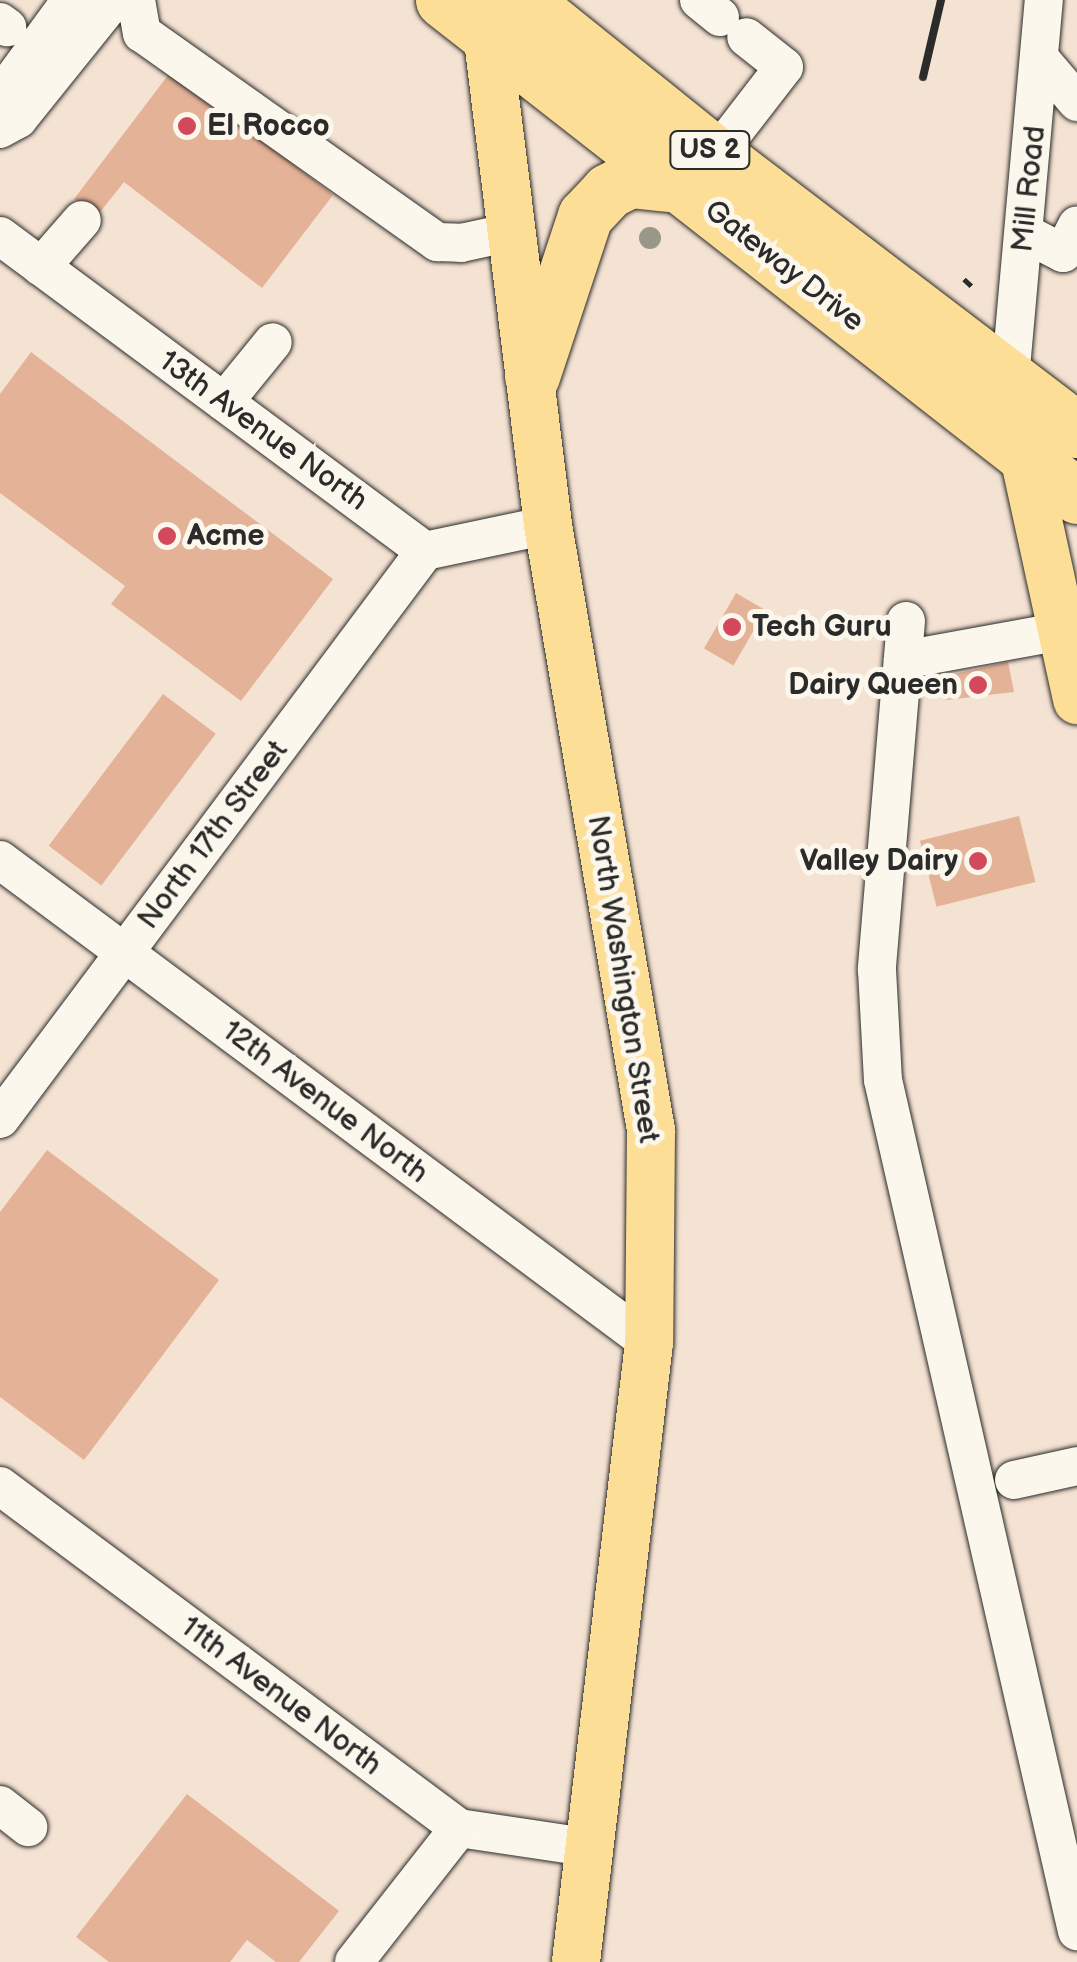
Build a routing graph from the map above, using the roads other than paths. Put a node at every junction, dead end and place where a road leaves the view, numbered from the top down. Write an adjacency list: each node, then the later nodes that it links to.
1 (71, 0): 9 (street)
2 (124, 0): 11 (street)
3 (136, 0): 15 (street)
4 (443, 0): 6 (highway, Gateway Drive / US 2)
5 (1044, 0): 8 (street, Mill Road)
6 (497, 11): 12 (highway, Gateway Drive / US 2); 15 (main road, North Washington Street)
7 (722, 18): 12 (street)
8 (1042, 61): 10 (street); 16 (street, Mill Road)
9 (0, 97)
10 (1077, 102)
11 (0, 129)
12 (698, 170): 20 (highway, US 2); 21 (highway, Gateway Drive / US 2); 24 (highway, Gateway Drive / US 2)
13 (82, 220): 18 (street)
14 (1077, 225): 16 (street)
15 (512, 232): 20 (main road, North Washington Street)
16 (1024, 233): 21 (street, Mill Road)
17 (0, 236): 18 (street, 13th Avenue North)
18 (41, 267): 22 (street, 13th Avenue North)
19 (273, 342): 22 (street)
20 (532, 376): 26 (main road, North Washington Street)
21 (1010, 379): 23 (highway, Gateway Drive / US 2); 24 (highway)
22 (224, 402): 27 (street, 13th Avenue North)
23 (1077, 430)
24 (1024, 456): 25 (highway, Gateway Drive / US 2); 29 (main road)
25 (1077, 496)
26 (548, 525): 27 (street); 35 (main road, North Washington Street)
27 (425, 550): 33 (street, North 17th Street)
28 (906, 622): 30 (street)
29 (1062, 631): 30 (street); 31 (main road)
30 (903, 660): 41 (street)
31 (1077, 700)
32 (0, 860): 33 (street, 12th Avenue North)
33 (124, 953): 34 (street, North 17th Street); 35 (street, 12th Avenue North)
34 (0, 1119)
35 (650, 1344): 40 (main road, North Washington Street)
36 (1077, 1466): 37 (street)
37 (1014, 1480)
38 (0, 1486): 39 (street, 11th Avenue North)
39 (459, 1828): 40 (street, 11th Avenue North); 42 (street)
40 (586, 1847): 43 (main road, North Washington Street)
41 (1077, 1931)
42 (354, 1962)
43 (576, 1962)

